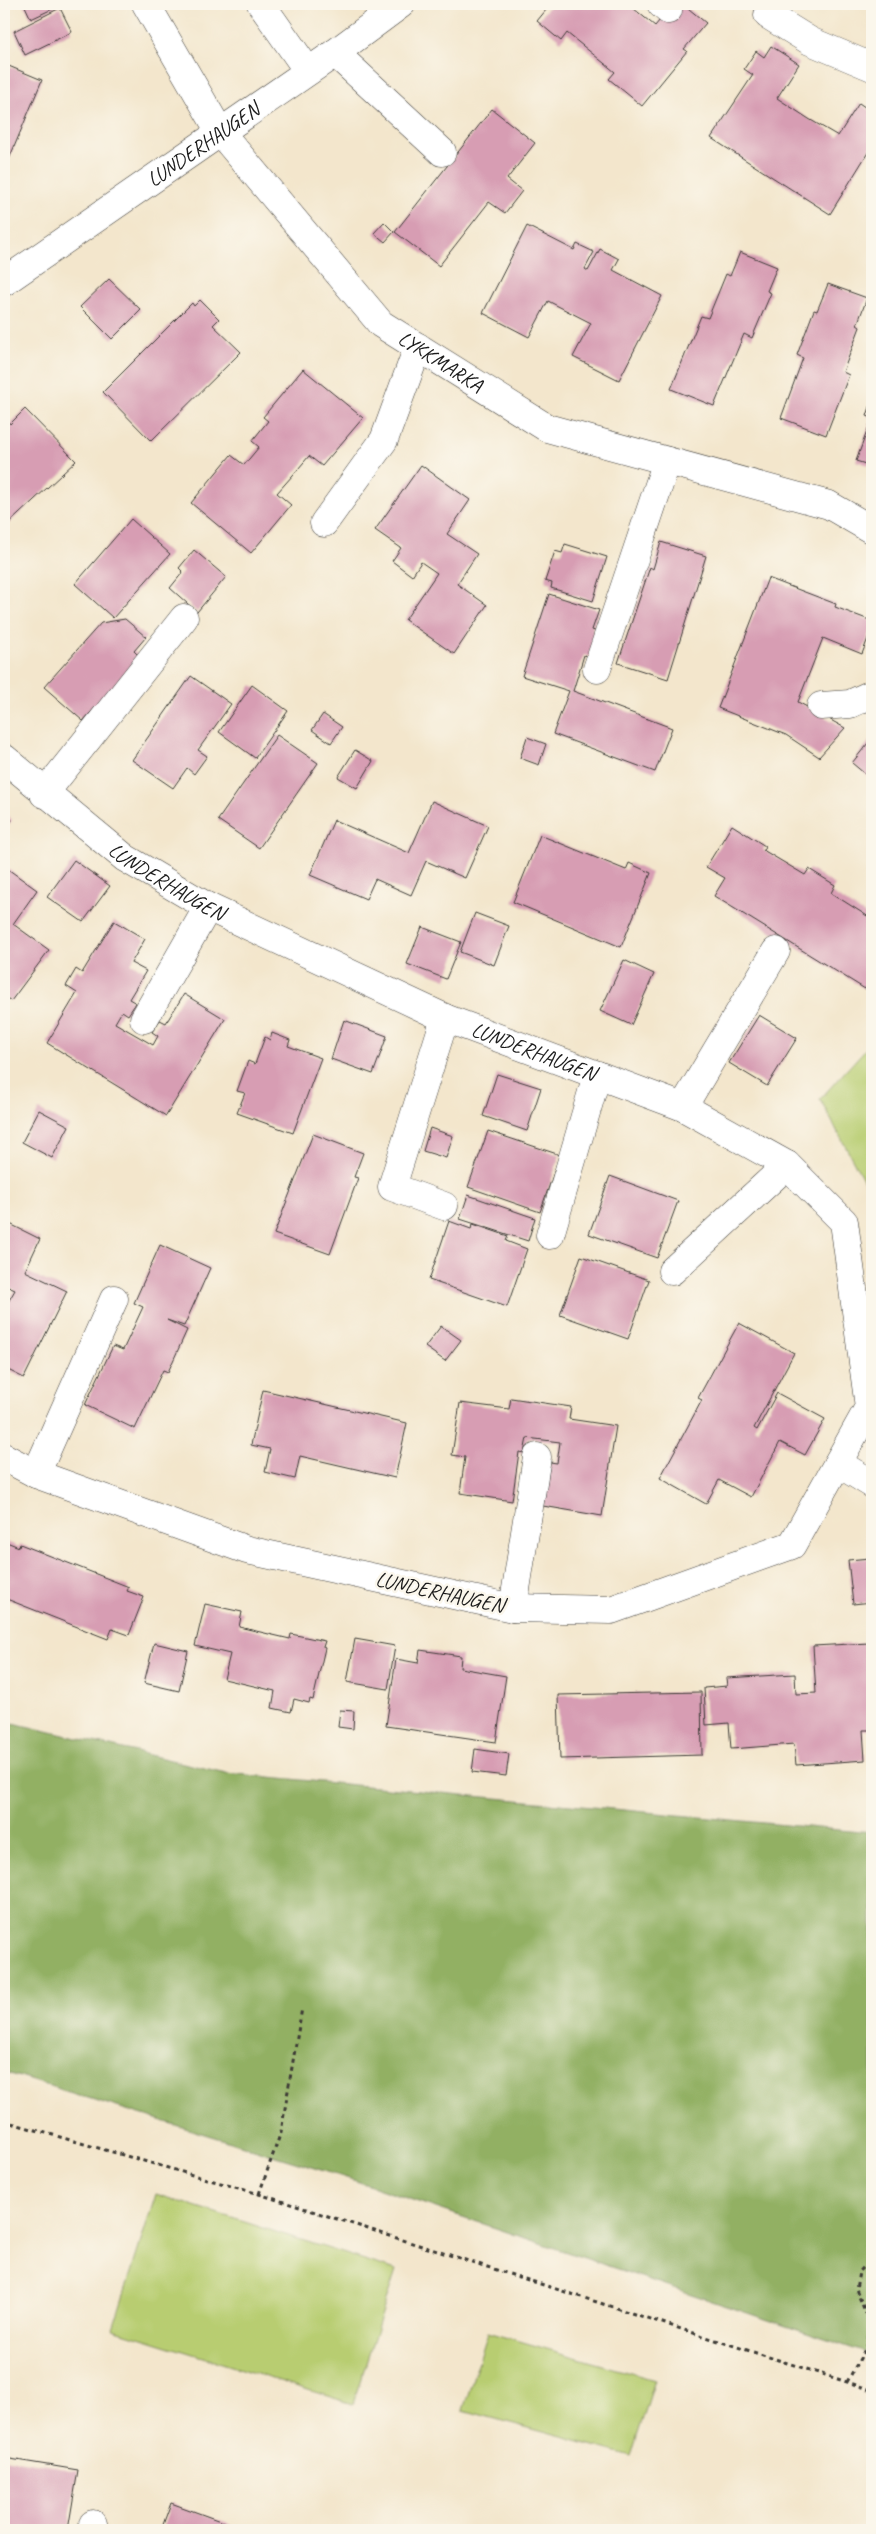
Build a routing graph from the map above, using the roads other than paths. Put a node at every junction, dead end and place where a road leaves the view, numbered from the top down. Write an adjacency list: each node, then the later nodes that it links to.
1 (146, 4): 8 (street, LYKKMARKA)
2 (262, 4): 7 (street)
3 (392, 7): 5 (street, LUNDERHAUGEN)
4 (768, 15): 6 (street)
5 (335, 53): 7 (street, LUNDERHAUGEN); 9 (street)
6 (872, 67)
7 (308, 71): 8 (street, LUNDERHAUGEN)
8 (220, 132): 10 (street, LUNDERHAUGEN); 11 (street, LYKKMARKA)
9 (442, 152)
10 (4, 282)
11 (418, 347): 12 (street, LYKKMARKA); 13 (street)
12 (667, 460): 14 (street, LYKKMARKA); 16 (street)
13 (324, 523)
14 (872, 530)
15 (184, 618): 20 (street)
16 (597, 669)
17 (872, 694): 18 (street)
18 (821, 706)
19 (4, 758): 20 (street, LUNDERHAUGEN)
20 (44, 794): 21 (street, LUNDERHAUGEN)
21 (208, 907): 23 (street, LUNDERHAUGEN); 24 (street)
22 (776, 951): 26 (street)
23 (445, 1018): 25 (street, LUNDERHAUGEN); 28 (street)
24 (144, 1019)
25 (597, 1075): 26 (street, LUNDERHAUGEN); 29 (street)
26 (683, 1107): 27 (street, LUNDERHAUGEN)
27 (788, 1165): 30 (street); 32 (street, LUNDERHAUGEN)
28 (444, 1206)
29 (550, 1235)
30 (672, 1271)
31 (114, 1299): 36 (street)
32 (870, 1408): 35 (street, LUNDERHAUGEN)
33 (4, 1457): 36 (street, LUNDERHAUGEN)
34 (537, 1457): 38 (street)
35 (838, 1463): 37 (street); 38 (street, LUNDERHAUGEN)
36 (36, 1474): 38 (street, LUNDERHAUGEN)
37 (872, 1484)
38 (513, 1608)

